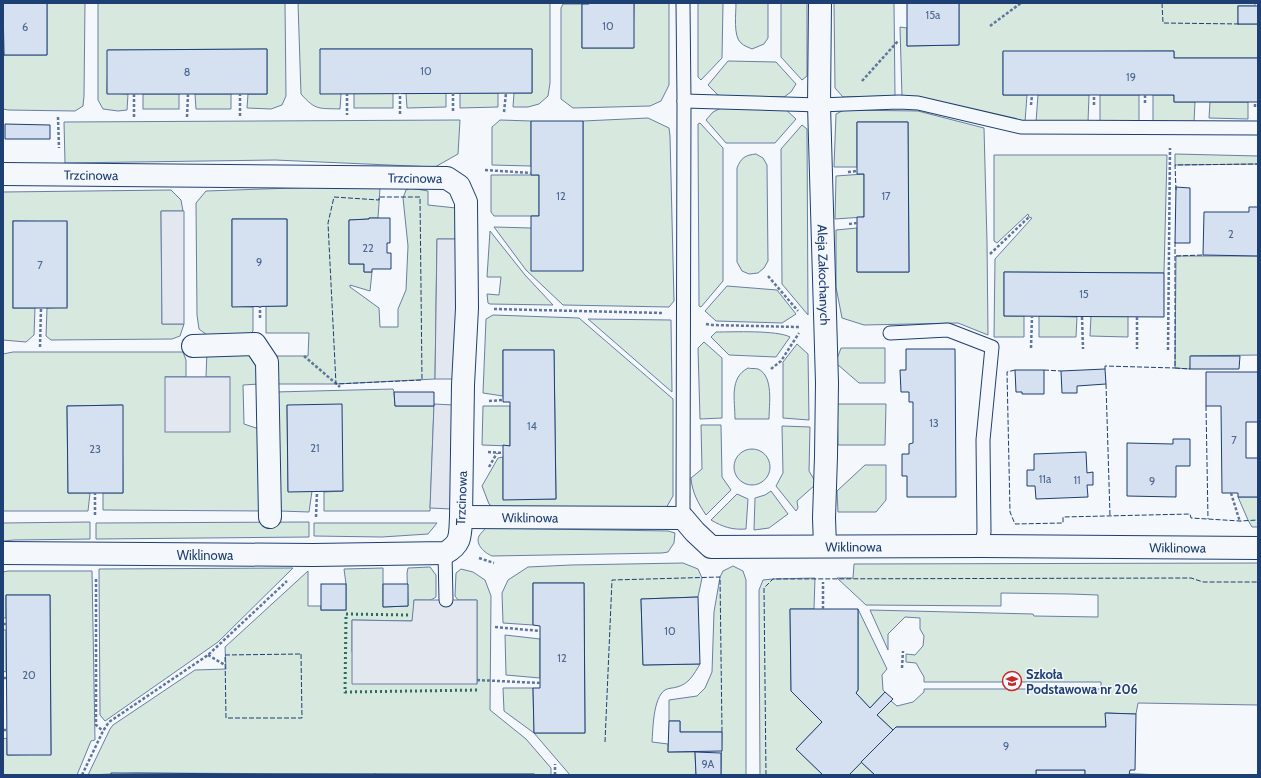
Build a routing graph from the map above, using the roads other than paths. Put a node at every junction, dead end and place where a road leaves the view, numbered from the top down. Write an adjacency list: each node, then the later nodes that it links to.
1 (683, 3): 3 (lane)
2 (820, 3): 4 (street, Aleja Zakochanych)
3 (684, 101): 4 (lane); 11 (lane)
4 (820, 104): 5 (lane); 12 (street, Aleja Zakochanych)
5 (1258, 128)
6 (3, 174): 10 (street, Trzcinowa)
7 (890, 333): 13 (lane)
8 (192, 346): 9 (street)
9 (270, 517)
10 (461, 517): 11 (street, Wiklinowa); 15 (street, Trzcinowa)
11 (683, 518): 12 (street, Wiklinowa)
12 (825, 546): 13 (street, Wiklinowa)
13 (981, 546): 14 (street, Wiklinowa)
14 (1258, 548)
15 (449, 551): 16 (street, Wiklinowa); 17 (lane)
16 (3, 553)
17 (446, 600)

